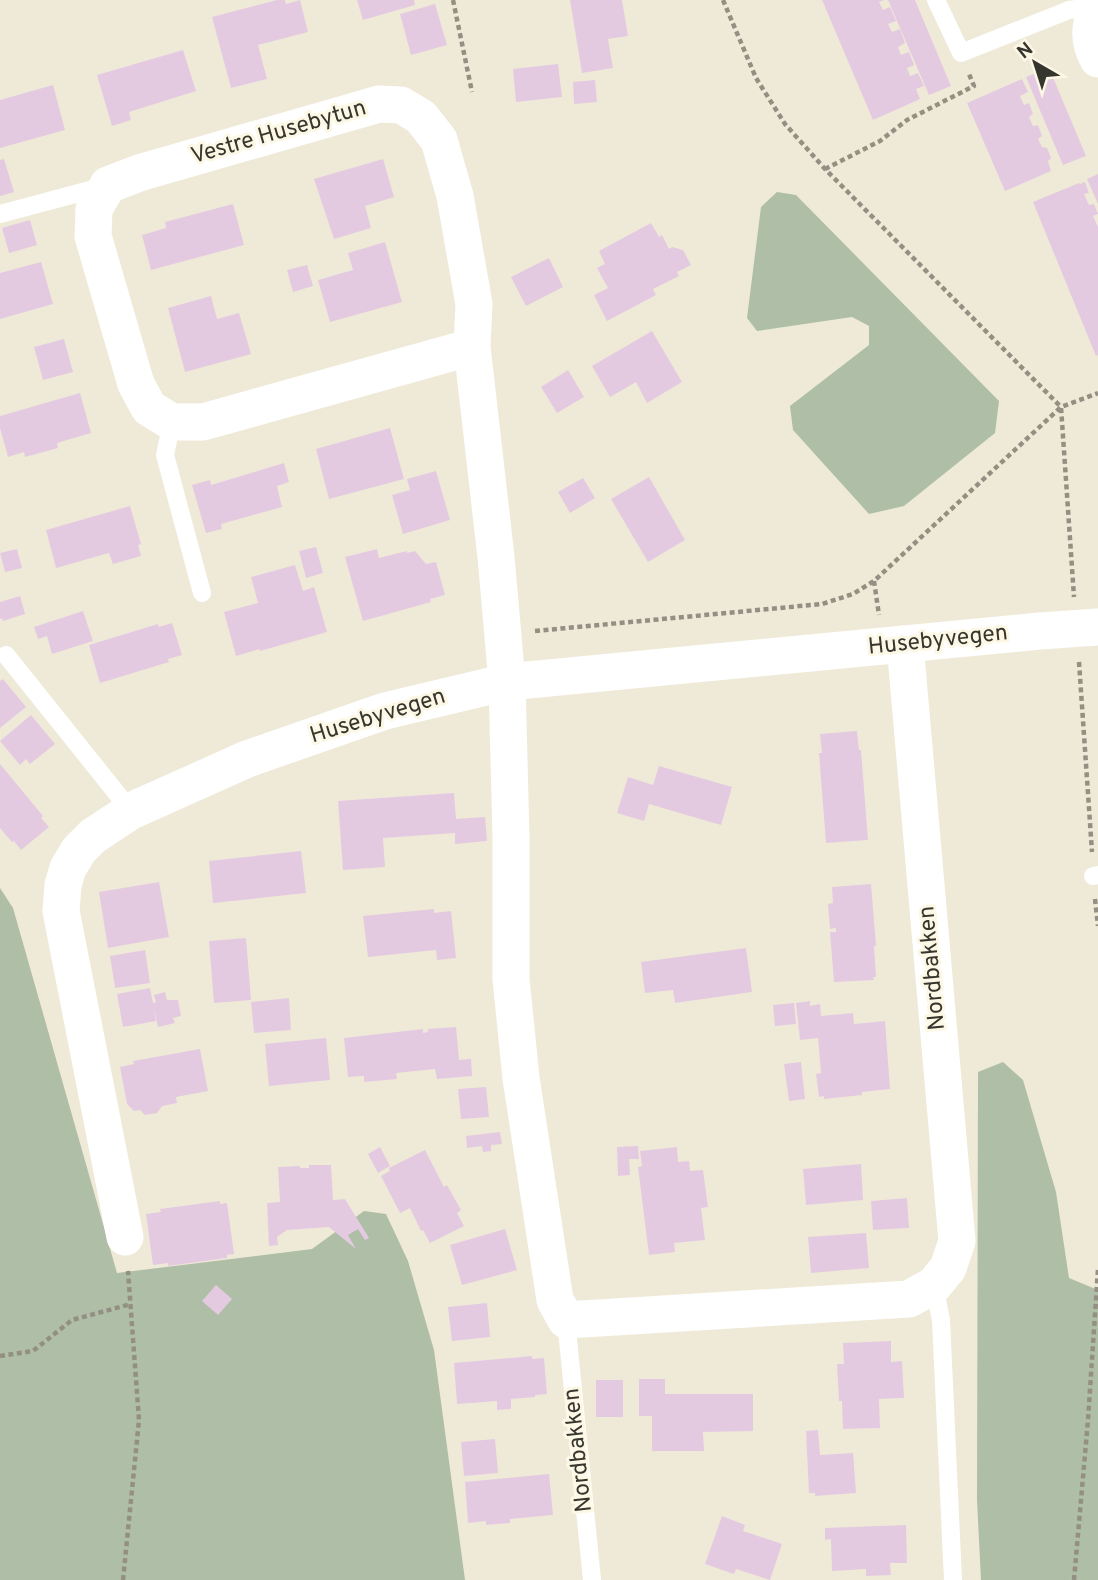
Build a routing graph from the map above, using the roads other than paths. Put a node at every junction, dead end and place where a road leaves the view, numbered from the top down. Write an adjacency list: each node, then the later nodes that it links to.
1 (936, 0): 2 (lane)
2 (1098, 7): 3 (street)
3 (1098, 59)
4 (108, 185): 5 (lane, Vestre Husebytun); 6 (street, Vestre Husebytun); 7 (street)
5 (0, 214)
6 (472, 347): 7 (street); 12 (street, Vestre Husebytun)
7 (172, 422): 8 (lane)
8 (202, 593)
9 (1083, 627): 10 (street, Husebyvegen)
10 (905, 644): 12 (street, Husebyvegen); 15 (street, Nordbakken)
11 (6, 655): 13 (lane)
12 (507, 682): 13 (street, Husebyvegen); 16 (street, Nordbakken)
13 (131, 811): 14 (street, Husebyvegen)
14 (125, 1237)
15 (934, 1285): 16 (street); 18 (lane)
16 (565, 1320): 17 (lane, Nordbakken)
17 (592, 1580)
18 (953, 1580)

